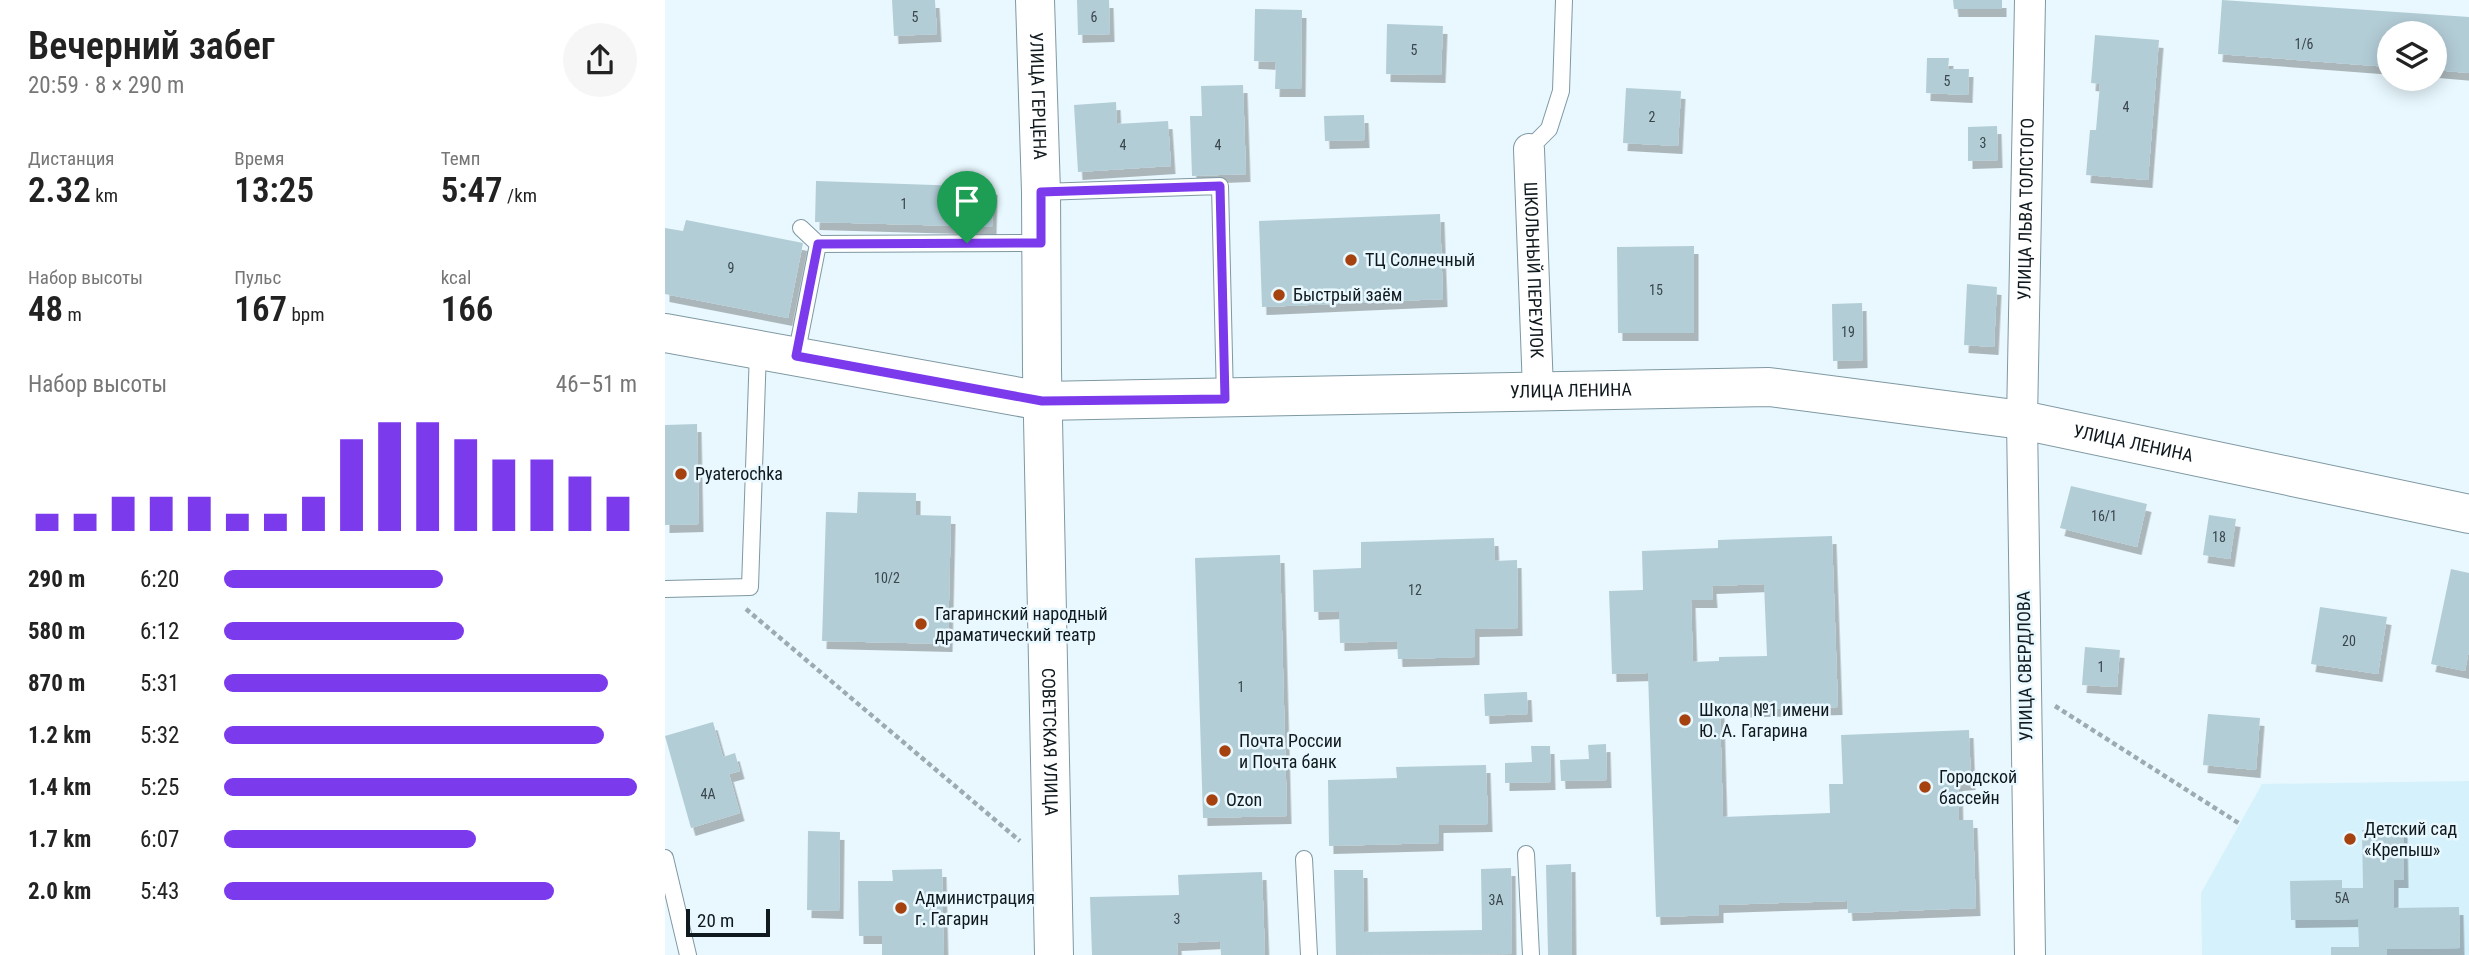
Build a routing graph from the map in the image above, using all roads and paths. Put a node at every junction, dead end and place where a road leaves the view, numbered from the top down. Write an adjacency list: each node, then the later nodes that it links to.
1 (1035, 0): 5 (main road, УЛИЦА ГЕРЦЕНА)
2 (1563, 0): 4 (lane)
3 (2030, 0): 15 (street, УЛИЦА ЛЬВА ТОЛСТОГО)
4 (1528, 149): 12 (street, ШКОЛЬНЫЙ ПЕРЕУЛОК)
5 (1041, 192): 7 (main road, УЛИЦА ГЕРЦЕНА); 13 (lane)
6 (801, 228): 8 (lane)
7 (1041, 243): 8 (lane); 14 (main road, УЛИЦА ГЕРЦЕНА)
8 (818, 244): 11 (lane)
9 (665, 333): 10 (main road, УЛИЦА ЛЕНИНА)
10 (758, 350): 11 (main road, УЛИЦА ЛЕНИНА); 17 (lane)
11 (796, 356): 14 (main road, УЛИЦА ЛЕНИНА)
12 (1538, 390): 13 (main road, УЛИЦА ЛЕНИНА); 15 (main road, УЛИЦА ЛЕНИНА)
13 (1225, 399): 14 (main road, УЛИЦА ЛЕНИНА)
14 (1042, 401): 26 (main road, СОВЕТСКАЯ УЛИЦА)
15 (2022, 420): 16 (main road, УЛИЦА ЛЕНИНА); 19 (street, УЛИЦА СВЕРДЛОВА)
16 (2469, 513)
17 (721, 588): 18 (lane); 21 (path)
18 (665, 589)
19 (2025, 687): 20 (path); 29 (street, УЛИЦА СВЕРДЛОВА)
20 (2240, 824)
21 (1027, 847)
22 (1526, 854): 28 (lane)
23 (665, 858): 25 (lane)
24 (1304, 859): 27 (lane)
25 (688, 955)
26 (1054, 955)
27 (1309, 955)
28 (1531, 955)
29 (2030, 955)

